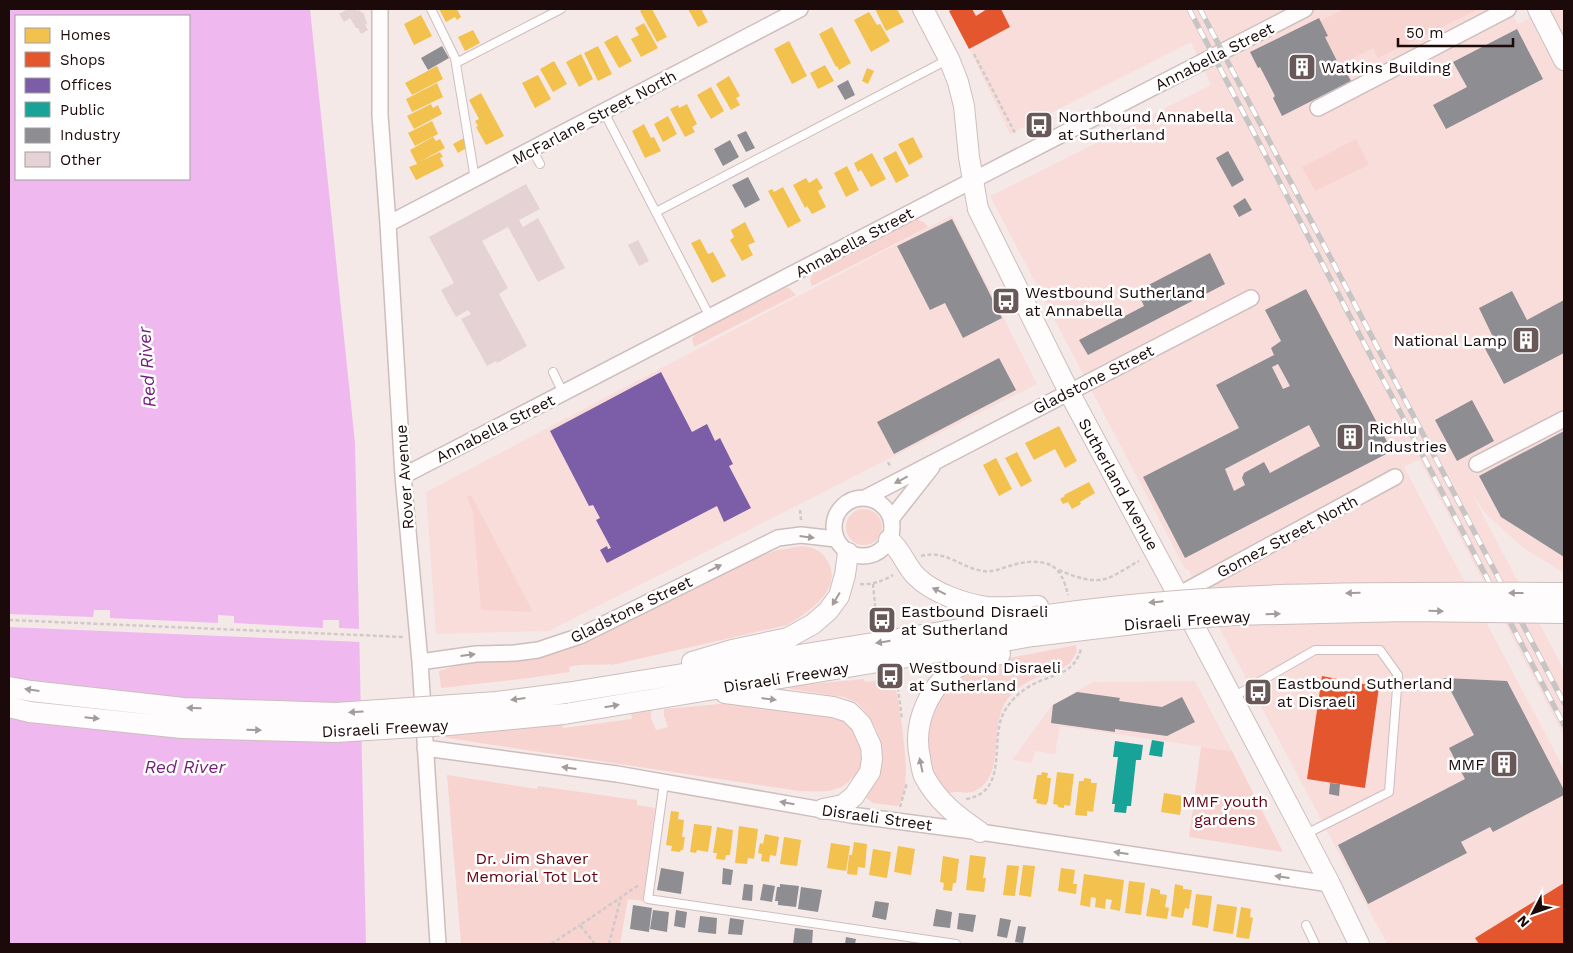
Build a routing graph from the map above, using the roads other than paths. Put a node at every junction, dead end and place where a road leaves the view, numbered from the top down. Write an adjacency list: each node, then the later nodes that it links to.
1 (380, 9): 19 (street, Rover Avenue)
2 (431, 9): 11 (lane)
3 (561, 9): 11 (lane)
4 (800, 9): 13 (street, McFarlane Street North)
5 (923, 9): 9 (main road, Sutherland Avenue)
6 (1306, 9): 17 (street, Annabella Street)
7 (1508, 9): 12 (street)
8 (1538, 9): 10 (main road)
9 (949, 59): 17 (main road, Sutherland Avenue); 18 (lane)
10 (1564, 60)
11 (456, 63): 16 (lane)
12 (1318, 108)
13 (604, 112): 14 (street, McFarlane Street North); 18 (lane)
14 (532, 149): 15 (lane); 16 (street, McFarlane Street North)
15 (540, 164)
16 (475, 179): 19 (street, McFarlane Street North)
17 (973, 180): 21 (street, Annabella Street); 23 (main road, Sutherland Avenue)
18 (656, 212): 21 (lane)
19 (388, 224): 28 (street, Rover Avenue)
20 (1251, 298): 23 (street, Gladstone Street)
21 (710, 317): 24 (street, Annabella Street)
22 (553, 372): 24 (lane)
23 (1069, 392): 26 (street, Gladstone Street); 35 (main road, Sutherland Avenue)
24 (564, 393): 28 (street, Annabella Street)
25 (1564, 419): 27 (street)
26 (936, 461): 30 (street, Gladstone Street, one-way to 30); 31 (street, Gladstone Street)
27 (1477, 464)
28 (403, 476): 39 (street, Rover Avenue)
29 (1395, 477): 35 (street, Gomez Street North)
30 (865, 498): 31 (street); 33 (street, Gladstone Street)
31 (891, 519): 32 (street)
32 (889, 540): 33 (street, Gladstone Street); 38 (main road, one-way to 32)
33 (842, 546): 39 (street, Gladstone Street, one-way to 33); 40 (main road, one-way to 40)
34 (1564, 593): 37 (main road, Disraeli Freeway, one-way to 37, bridge)
35 (1178, 595): 43 (main road, Sutherland Avenue)
36 (1564, 613): 37 (main road, Disraeli Freeway, one-way to 36, bridge)
37 (1102, 617): 38 (main road, Disraeli Freeway, bridge); 38 (main road, bridge)
38 (1034, 627): 40 (main road, Disraeli Freeway, one-way to 40); 42 (main road, Disraeli Freeway); 48 (main road, one-way to 38)
39 (420, 662): 45 (street, Rover Avenue)
40 (614, 686): 41 (main road, Disraeli Freeway, one-way to 41, bridge)
41 (9, 687)
42 (703, 690): 44 (main road, Disraeli Freeway, one-way to 42, bridge); 47 (main road, one-way to 47)
43 (1232, 697): 49 (main road, Sutherland Avenue); 49 (lane)
44 (9, 707)
45 (425, 748): 46 (street, Disraeli Street, one-way to 45); 52 (street, Rover Avenue)
46 (664, 783): 47 (street, Disraeli Street, one-way to 46); 53 (lane)
47 (823, 809): 48 (street, Disraeli Street)
48 (980, 832): 50 (street, Disraeli Street, one-way to 48)
49 (1304, 834): 50 (main road, Sutherland Avenue)
50 (1330, 884): 55 (main road, Sutherland Avenue)
51 (1306, 925): 54 (lane)
52 (438, 944)
53 (956, 944)
54 (1315, 944)
55 (1359, 944)

